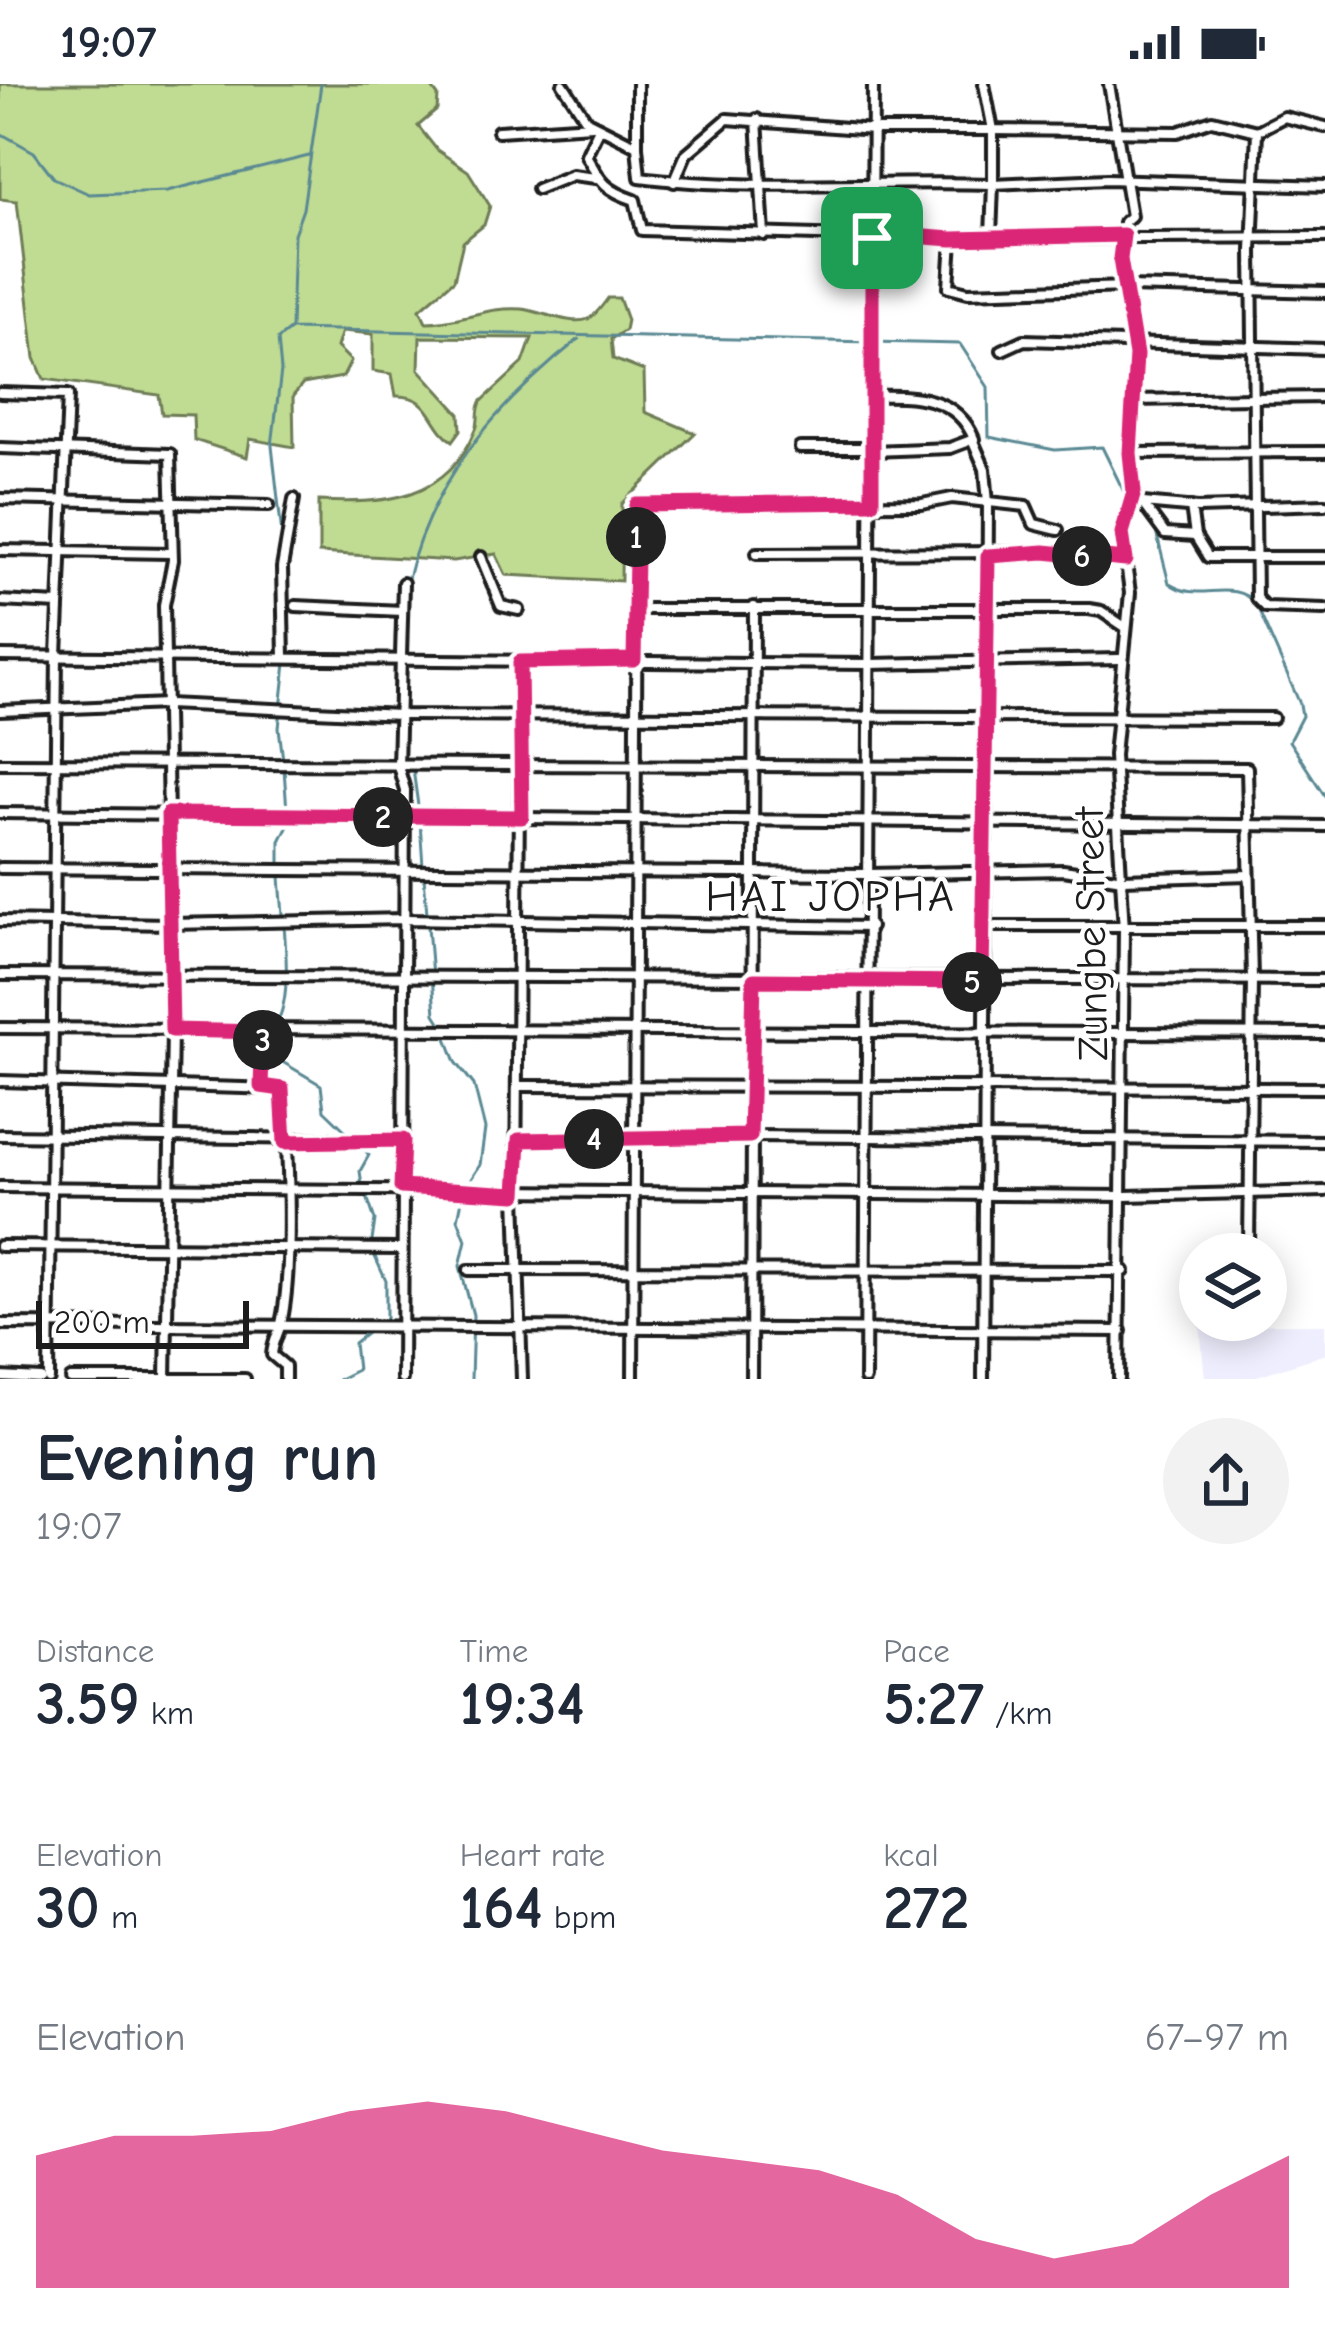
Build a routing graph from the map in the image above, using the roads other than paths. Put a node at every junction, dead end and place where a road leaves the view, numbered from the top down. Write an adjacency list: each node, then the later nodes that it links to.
1 (563, 84): 7 (street)
2 (637, 84): 14 (street)
3 (873, 84): 9 (street)
4 (984, 84): 10 (street)
5 (1108, 84): 12 (street)
6 (758, 119): 9 (street); 19 (street); 20 (street)
7 (596, 126): 11 (street); 14 (street); 15 (street)
8 (1325, 127): 13 (street)
9 (874, 130): 10 (street); 17 (street)
10 (993, 130): 12 (street); 21 (street)
11 (498, 131)
12 (1116, 131): 13 (street); 18 (street)
13 (1258, 131): 22 (street)
14 (637, 146): 16 (street)
15 (596, 178): 24 (street); 25 (street)
16 (640, 178): 19 (street); 25 (street)
17 (872, 180): 20 (street); 21 (street); 28 (street)
18 (1124, 181): 21 (street); 22 (street); 27 (street)
19 (674, 182): 20 (street)
20 (760, 182): 26 (street)
21 (993, 184): 30 (street)
22 (1254, 184): 23 (street); 29 (street)
23 (1325, 186)
24 (537, 189)
25 (639, 206): 26 (street)
26 (764, 235): 28 (street)
27 (1123, 235): 29 (street); 30 (street); 33 (street)
28 (872, 236): 32 (street); 41 (street)
29 (1253, 236): 31 (street); 35 (street)
30 (991, 237): 32 (street)
31 (1325, 237)
32 (952, 239): 33 (street)
33 (1127, 286): 35 (street); 36 (street)
34 (1325, 292): 35 (street)
35 (1254, 293): 37 (street)
36 (1135, 348): 37 (street); 39 (street); 44 (street)
37 (1253, 349): 38 (street); 43 (street)
38 (1325, 349)
39 (1002, 350)
40 (0, 393): 49 (street)
41 (872, 396): 45 (street); 48 (street)
42 (1325, 397): 43 (street)
43 (1254, 398): 44 (street); 50 (street)
44 (1132, 400): 52 (street)
45 (973, 441): 48 (street); 58 (street)
46 (0, 448): 49 (street)
47 (800, 448): 48 (street)
48 (872, 449): 57 (street)
49 (65, 450): 56 (street); 59 (street)
50 (1256, 452): 51 (street); 52 (street); 61 (street)
51 (1325, 452)
52 (1130, 453): 53 (street)
53 (1133, 494): 60 (street); 76 (street, Zungbe Street)
54 (0, 499): 56 (street)
55 (294, 499): 92 (street)
56 (63, 500): 59 (street); 68 (street)
57 (872, 502): 58 (street); 71 (street); 84 (street)
58 (988, 502): 65 (street); 72 (street)
59 (169, 503): 63 (street); 69 (street)
60 (1143, 503): 64 (street); 66 (street)
61 (1255, 504): 62 (street); 64 (street); 75 (street)
62 (1325, 504)
63 (269, 505)
64 (1191, 507): 66 (street)
65 (1058, 530)
66 (1195, 536): 75 (street)
67 (0, 550): 68 (street)
68 (61, 552): 69 (street); 79 (street)
69 (170, 553): 91 (street)
70 (758, 553): 71 (street)
71 (872, 553): 72 (street); 82 (street)
72 (988, 556): 76 (street); 83 (street)
73 (481, 557): 86 (street)
74 (1325, 557): 75 (street)
75 (1256, 558): 85 (street)
76 (1126, 560): 88 (street, Zungbe Street)
77 (403, 583): 87 (street)
78 (0, 601): 79 (street)
79 (59, 604): 90 (street)
80 (296, 606): 87 (street)
81 (754, 608): 82 (street); 84 (street); 96 (street)
82 (872, 608): 83 (street); 99 (street)
83 (988, 608): 88 (street); 98 (street)
84 (635, 609): 95 (street)
85 (1325, 609)
86 (519, 610)
87 (402, 611): 93 (street)
88 (1124, 627): 94 (street, Zungbe Street)
89 (0, 656): 90 (street)
90 (57, 656): 91 (street); 102 (street)
91 (166, 656): 92 (street); 100 (street)
92 (284, 657): 93 (street)
93 (402, 658): 97 (street); 106 (street)
94 (1120, 659): 98 (street); 109 (street, Zungbe Street)
95 (634, 660): 96 (street); 97 (street); 103 (street)
96 (754, 661): 99 (street); 104 (street)
97 (520, 662): 107 (street)
98 (988, 662): 99 (street); 108 (street)
99 (870, 664): 105 (street)
100 (167, 704): 102 (street); 106 (street); 113 (street)
101 (0, 711): 102 (street)
102 (60, 712): 112 (street)
103 (636, 713): 104 (street); 107 (street); 120 (street)
104 (753, 714): 105 (street); 119 (street)
105 (869, 714): 108 (street); 116 (street)
106 (400, 715): 107 (street); 115 (street)
107 (520, 715): 114 (street)
108 (986, 715): 109 (street); 117 (street)
109 (1120, 716): 110 (street); 118 (street, Zungbe Street)
110 (1273, 718)
111 (0, 763): 112 (street)
112 (56, 763): 113 (street); 123 (street)
113 (169, 764): 115 (street); 122 (street)
114 (522, 764): 115 (street); 120 (street); 125 (street)
115 (398, 766): 124 (street)
116 (870, 767): 117 (street); 119 (street); 128 (street)
117 (986, 767): 118 (street); 130 (street)
118 (1114, 767): 129 (street, Zungbe Street); 131 (street)
119 (753, 768): 120 (street); 127 (street)
120 (637, 769): 126 (street)
121 (0, 813): 123 (street)
122 (168, 814): 123 (street); 124 (street); 136 (street)
123 (55, 816): 134 (street)
124 (405, 816): 125 (street); 137 (street)
125 (522, 817): 126 (street); 135 (street)
126 (636, 817): 127 (street); 139 (street)
127 (753, 818): 128 (street); 138 (street)
128 (868, 819): 130 (street); 141 (street)
129 (1122, 820): 130 (street); 131 (street); 143 (street, Zungbe Street)
130 (987, 822): 140 (street)
131 (1248, 823): 132 (street); 142 (street)
132 (1325, 826)
133 (0, 868): 134 (street)
134 (54, 869): 136 (street); 146 (street)
135 (519, 870): 137 (street); 139 (street); 148 (street)
136 (168, 871): 137 (street); 147 (street)
137 (404, 871): 144 (street)
138 (752, 871): 139 (street); 141 (street); 150 (street)
139 (636, 872): 149 (street)
140 (987, 872): 141 (street); 143 (street); 151 (street)
141 (869, 874): 153 (street)
142 (1249, 875): 143 (street); 154 (street)
143 (1124, 880): 155 (street, Zungbe Street)
144 (405, 919): 147 (street); 148 (street); 159 (street)
145 (0, 920): 146 (street)
146 (55, 921): 147 (street); 158 (street)
147 (170, 924): 156 (street)
148 (519, 924): 149 (street); 160 (street)
149 (637, 926): 150 (street); 162 (street)
150 (752, 926): 153 (street); 163 (street)
151 (986, 926): 155 (street); 167 (street)
152 (1325, 926): 154 (street)
153 (870, 927): 166 (street)
154 (1250, 928): 155 (street); 161 (street)
155 (1124, 930): 164 (street, Zungbe Street)
156 (171, 974): 158 (street); 159 (street); 172 (street)
157 (0, 975): 158 (street)
158 (56, 976): 170 (street)
159 (404, 977): 160 (street); 175 (street)
160 (521, 978): 162 (street); 168 (street)
161 (1252, 979): 164 (street); 165 (street); 179 (street)
162 (637, 980): 163 (street); 171 (street)
163 (754, 980): 166 (street); 173 (street)
164 (1123, 980): 167 (street); 176 (street, Zungbe Street)
165 (1325, 980)
166 (868, 981): 167 (street); 177 (street)
167 (982, 982): 178 (street)
168 (519, 1026): 171 (street); 175 (street); 187 (street)
169 (0, 1028): 170 (street)
170 (54, 1029): 172 (street); 182 (street)
171 (635, 1029): 173 (street); 183 (street)
172 (172, 1030): 174 (street); 185 (street)
173 (753, 1030): 177 (street); 184 (street)
174 (270, 1031): 175 (street); 186 (street)
175 (403, 1031): 200 (street)
176 (1124, 1031): 178 (street); 179 (street); 192 (street, Zungbe Street)
177 (868, 1032): 178 (street); 188 (street)
178 (985, 1034): 189 (street)
179 (1249, 1034): 180 (street); 190 (street)
180 (1325, 1034)
181 (0, 1081): 182 (street)
182 (54, 1081): 185 (street); 194 (street)
183 (636, 1082): 184 (street); 187 (street); 197 (street)
184 (751, 1084): 188 (street); 195 (street)
185 (171, 1085): 186 (street); 196 (street)
186 (261, 1086): 205 (street)
187 (519, 1086): 201 (street)
188 (868, 1086): 189 (street); 198 (street)
189 (986, 1088): 192 (street); 202 (street)
190 (1248, 1088): 191 (street); 192 (street); 199 (street)
191 (1325, 1088)
192 (1124, 1090): 203 (street, Zungbe Street)
193 (0, 1136): 194 (street)
194 (53, 1136): 196 (street); 208 (street)
195 (750, 1136): 197 (street); 198 (street); 214 (street)
196 (172, 1138): 205 (street); 209 (street)
197 (634, 1138): 201 (street); 217 (street)
198 (867, 1138): 202 (street); 213 (street)
199 (1249, 1139): 203 (street); 204 (street); 216 (street)
200 (403, 1140): 205 (street); 207 (street)
201 (519, 1140): 215 (street)
202 (987, 1141): 203 (street); 211 (street)
203 (1125, 1141): 218 (street, Zungbe Street)
204 (1325, 1141)
205 (285, 1142): 210 (street)
206 (0, 1187): 208 (street)
207 (401, 1187): 210 (street); 215 (street); 223 (street)
208 (51, 1188): 209 (street); 222 (street)
209 (169, 1189): 210 (street); 220 (street)
210 (286, 1190): 224 (street)
211 (986, 1191): 213 (street); 218 (street); 231 (street)
212 (1325, 1191): 216 (street)
213 (867, 1192): 214 (street); 228 (street)
214 (751, 1193): 217 (street); 226 (street)
215 (516, 1194): 217 (street); 230 (street)
216 (1250, 1194): 218 (street); 219 (street)
217 (634, 1195): 225 (street)
218 (1125, 1196): 229 (street, Zungbe Street)
219 (1249, 1233)
220 (170, 1245): 222 (street); 224 (street); 235 (street)
221 (0, 1246): 222 (street)
222 (51, 1247): 233 (street)
223 (401, 1249): 224 (street); 236 (street)
224 (285, 1252): 234 (street)
225 (636, 1269): 226 (street); 230 (street); 238 (street)
226 (751, 1269): 228 (street); 242 (street)
227 (469, 1270): 230 (street)
228 (868, 1270): 231 (street); 239 (street)
229 (1124, 1271): 231 (street); 241 (street, Zungbe Street)
230 (521, 1272): 237 (street)
231 (985, 1273): 240 (street)
232 (0, 1324): 233 (street)
233 (49, 1324): 235 (street); 245 (street)
234 (282, 1324): 235 (street); 236 (street); 248 (street)
235 (168, 1326): 244 (street)
236 (402, 1328): 237 (street); 249 (street)
237 (522, 1328): 238 (street); 250 (street)
238 (634, 1328): 242 (street); 251 (street)
239 (866, 1329): 240 (street); 242 (street); 253 (street)
240 (984, 1330): 241 (street); 254 (street)
241 (1121, 1331): 255 (street, Zungbe Street)
242 (750, 1333): 252 (street)
243 (0, 1377): 245 (street)
244 (166, 1378): 246 (street); 247 (street)
245 (45, 1379)
246 (71, 1379)
247 (244, 1379)
248 (285, 1379)
249 (402, 1379)
250 (522, 1379)
251 (633, 1379)
252 (752, 1379)
253 (866, 1379)
254 (983, 1379)
255 (1119, 1379)

